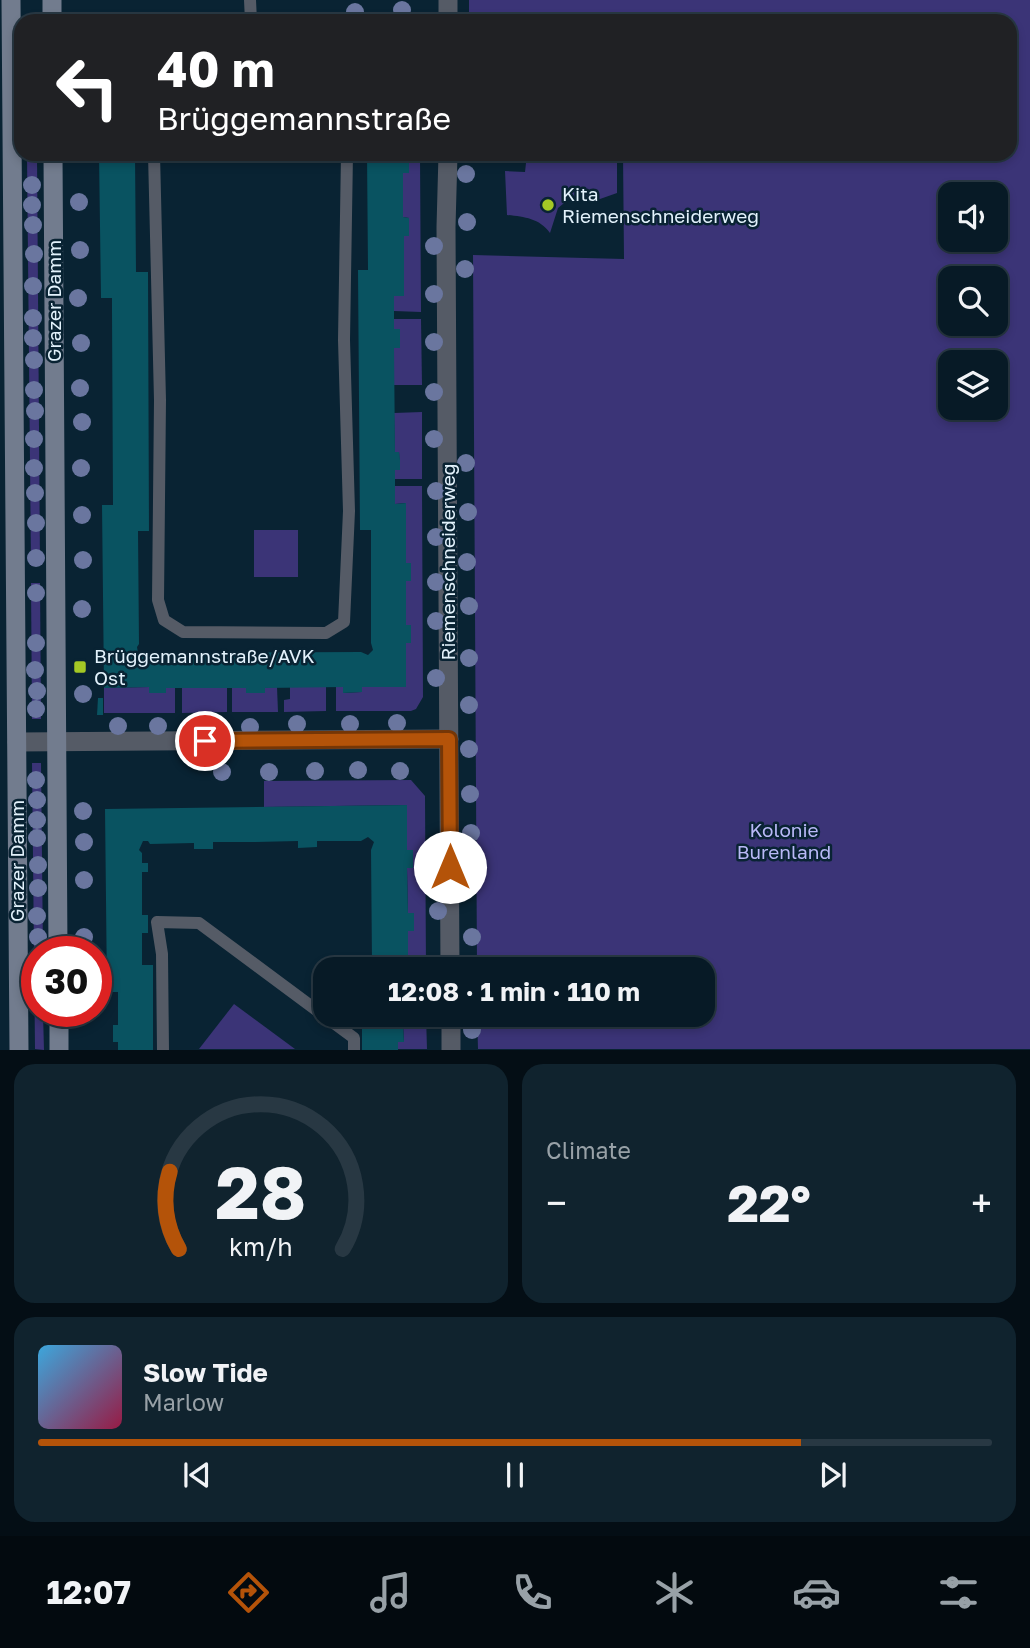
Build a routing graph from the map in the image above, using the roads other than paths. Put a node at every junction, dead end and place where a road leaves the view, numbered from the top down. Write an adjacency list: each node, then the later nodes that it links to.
1 (12, 0): 6 (main road, Grazer Damm)
2 (53, 161): 9 (main road, Grazer Damm)
3 (155, 161): 4 (lane)
4 (347, 161)
5 (448, 161): 7 (street, Riemenschneiderweg)
6 (8, 616): 8 (main road, Grazer Damm)
7 (449, 739): 9 (street); 11 (street, Riemenschneiderweg)
8 (17, 742): 9 (street); 14 (main road, Grazer Damm)
9 (57, 742): 10 (main road, Grazer Damm)
10 (58, 936)
11 (450, 957)
12 (59, 1027): 15 (main road)
13 (451, 1027): 18 (street)
14 (19, 1049)
15 (59, 1049)
16 (163, 1049): 17 (lane)
17 (354, 1049)
18 (451, 1049)

